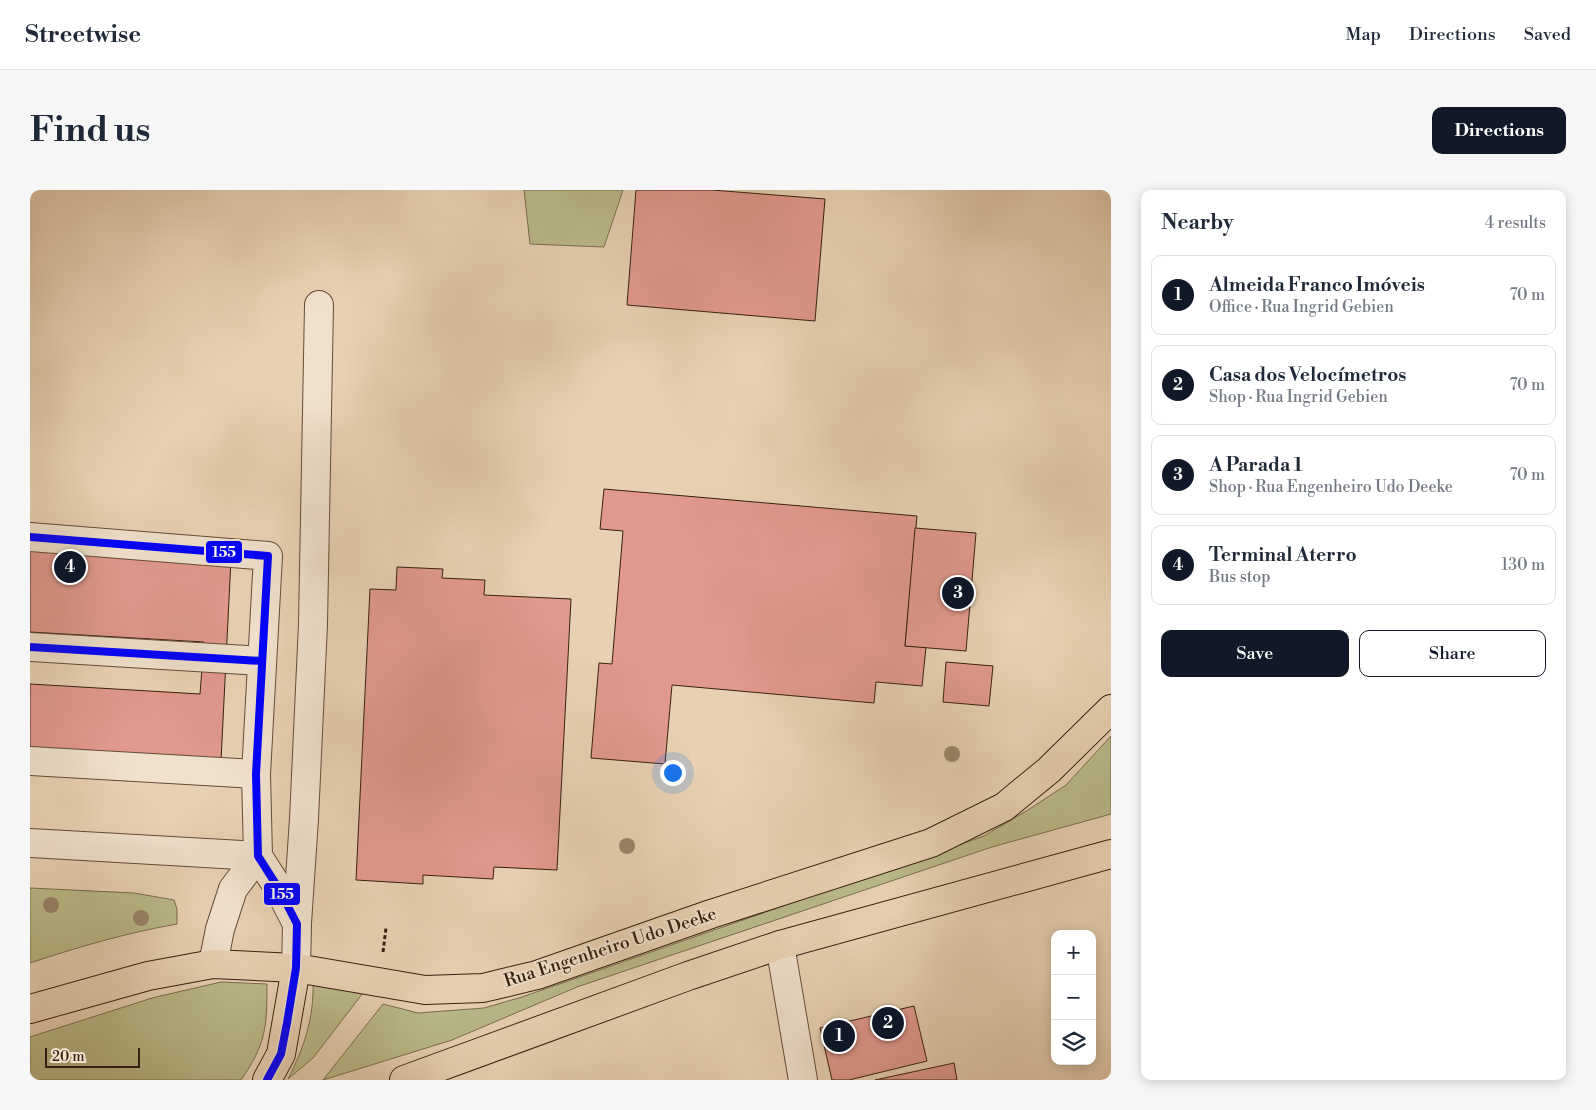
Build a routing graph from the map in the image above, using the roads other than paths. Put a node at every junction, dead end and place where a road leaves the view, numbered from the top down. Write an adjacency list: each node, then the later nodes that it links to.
1 (319, 306): 11 (street)
2 (30, 537): 4 (street)
3 (30, 647): 4 (street)
4 (262, 661): 7 (street)
5 (1111, 709): 14 (main road, Rua Engenheiro Udo Deeke)
6 (30, 761): 7 (street)
7 (256, 774): 10 (street)
8 (30, 843): 10 (street)
9 (1111, 854): 12 (main road)
10 (258, 856): 11 (street); 13 (street)
11 (297, 924): 14 (street)
12 (780, 945): 17 (main road); 18 (street)
13 (213, 964): 14 (main road, Rua Engenheiro Udo Deeke); 15 (main road, Rua Engenheiro Udo Deeke)
14 (296, 968): 16 (main road)
15 (30, 1009)
16 (267, 1080)
17 (404, 1080)
18 (802, 1080)

